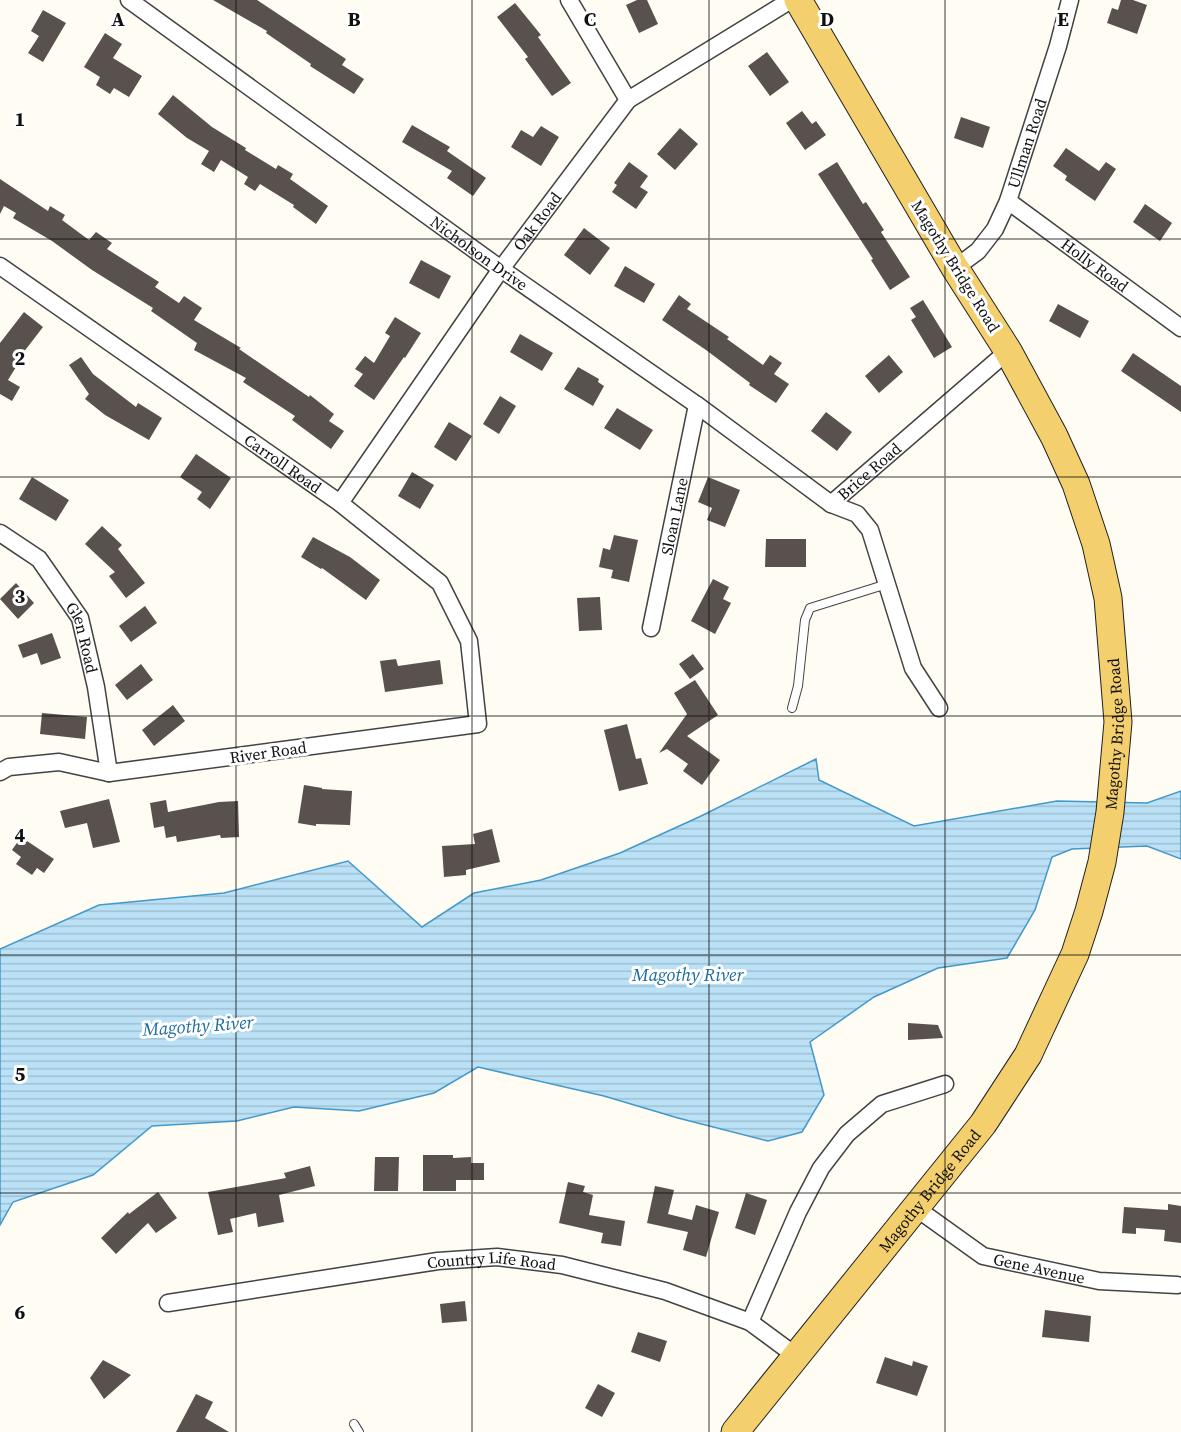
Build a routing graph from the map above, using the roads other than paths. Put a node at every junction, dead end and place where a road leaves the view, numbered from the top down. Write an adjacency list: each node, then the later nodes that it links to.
1 (129, 0): 10 (street, Nicholson Drive)
2 (569, 0): 6 (street)
3 (792, 0): 6 (street, Oak Road)
4 (798, 0): 9 (main road, Magothy Bridge Road)
5 (1070, 0): 7 (street, Ullman Road)
6 (628, 100): 10 (street, Oak Road)
7 (1008, 201): 9 (street, Ullman Road); 11 (street, Holly Road)
8 (0, 266): 14 (street, Carroll Road)
9 (955, 268): 12 (main road, Magothy Bridge Road)
10 (501, 269): 13 (street, Nicholson Drive); 14 (street, Oak Road)
11 (1181, 328)
12 (1008, 351): 15 (street, Brice Road); 25 (main road, Magothy Bridge Road)
13 (698, 405): 15 (street, Nicholson Drive); 18 (street, Sloan Lane)
14 (340, 503): 21 (street, Carroll Road)
15 (831, 504): 17 (street, Brice Road)
16 (0, 533): 23 (street, Glen Road)
17 (887, 584): 19 (lane); 20 (street, Brice Road)
18 (651, 627)
19 (792, 708)
20 (939, 708)
21 (478, 724): 23 (street, River Road)
22 (0, 772): 23 (street, River Road)
23 (109, 773)
24 (945, 1084): 28 (street)
25 (916, 1208): 26 (street, Gene Avenue); 29 (main road, Magothy Bridge Road)
26 (1178, 1286)
27 (168, 1304): 28 (street, Country Life Road)
28 (750, 1322): 29 (street, Country Life Road)
29 (796, 1356): 30 (main road, Magothy Bridge Road)
30 (735, 1432)

